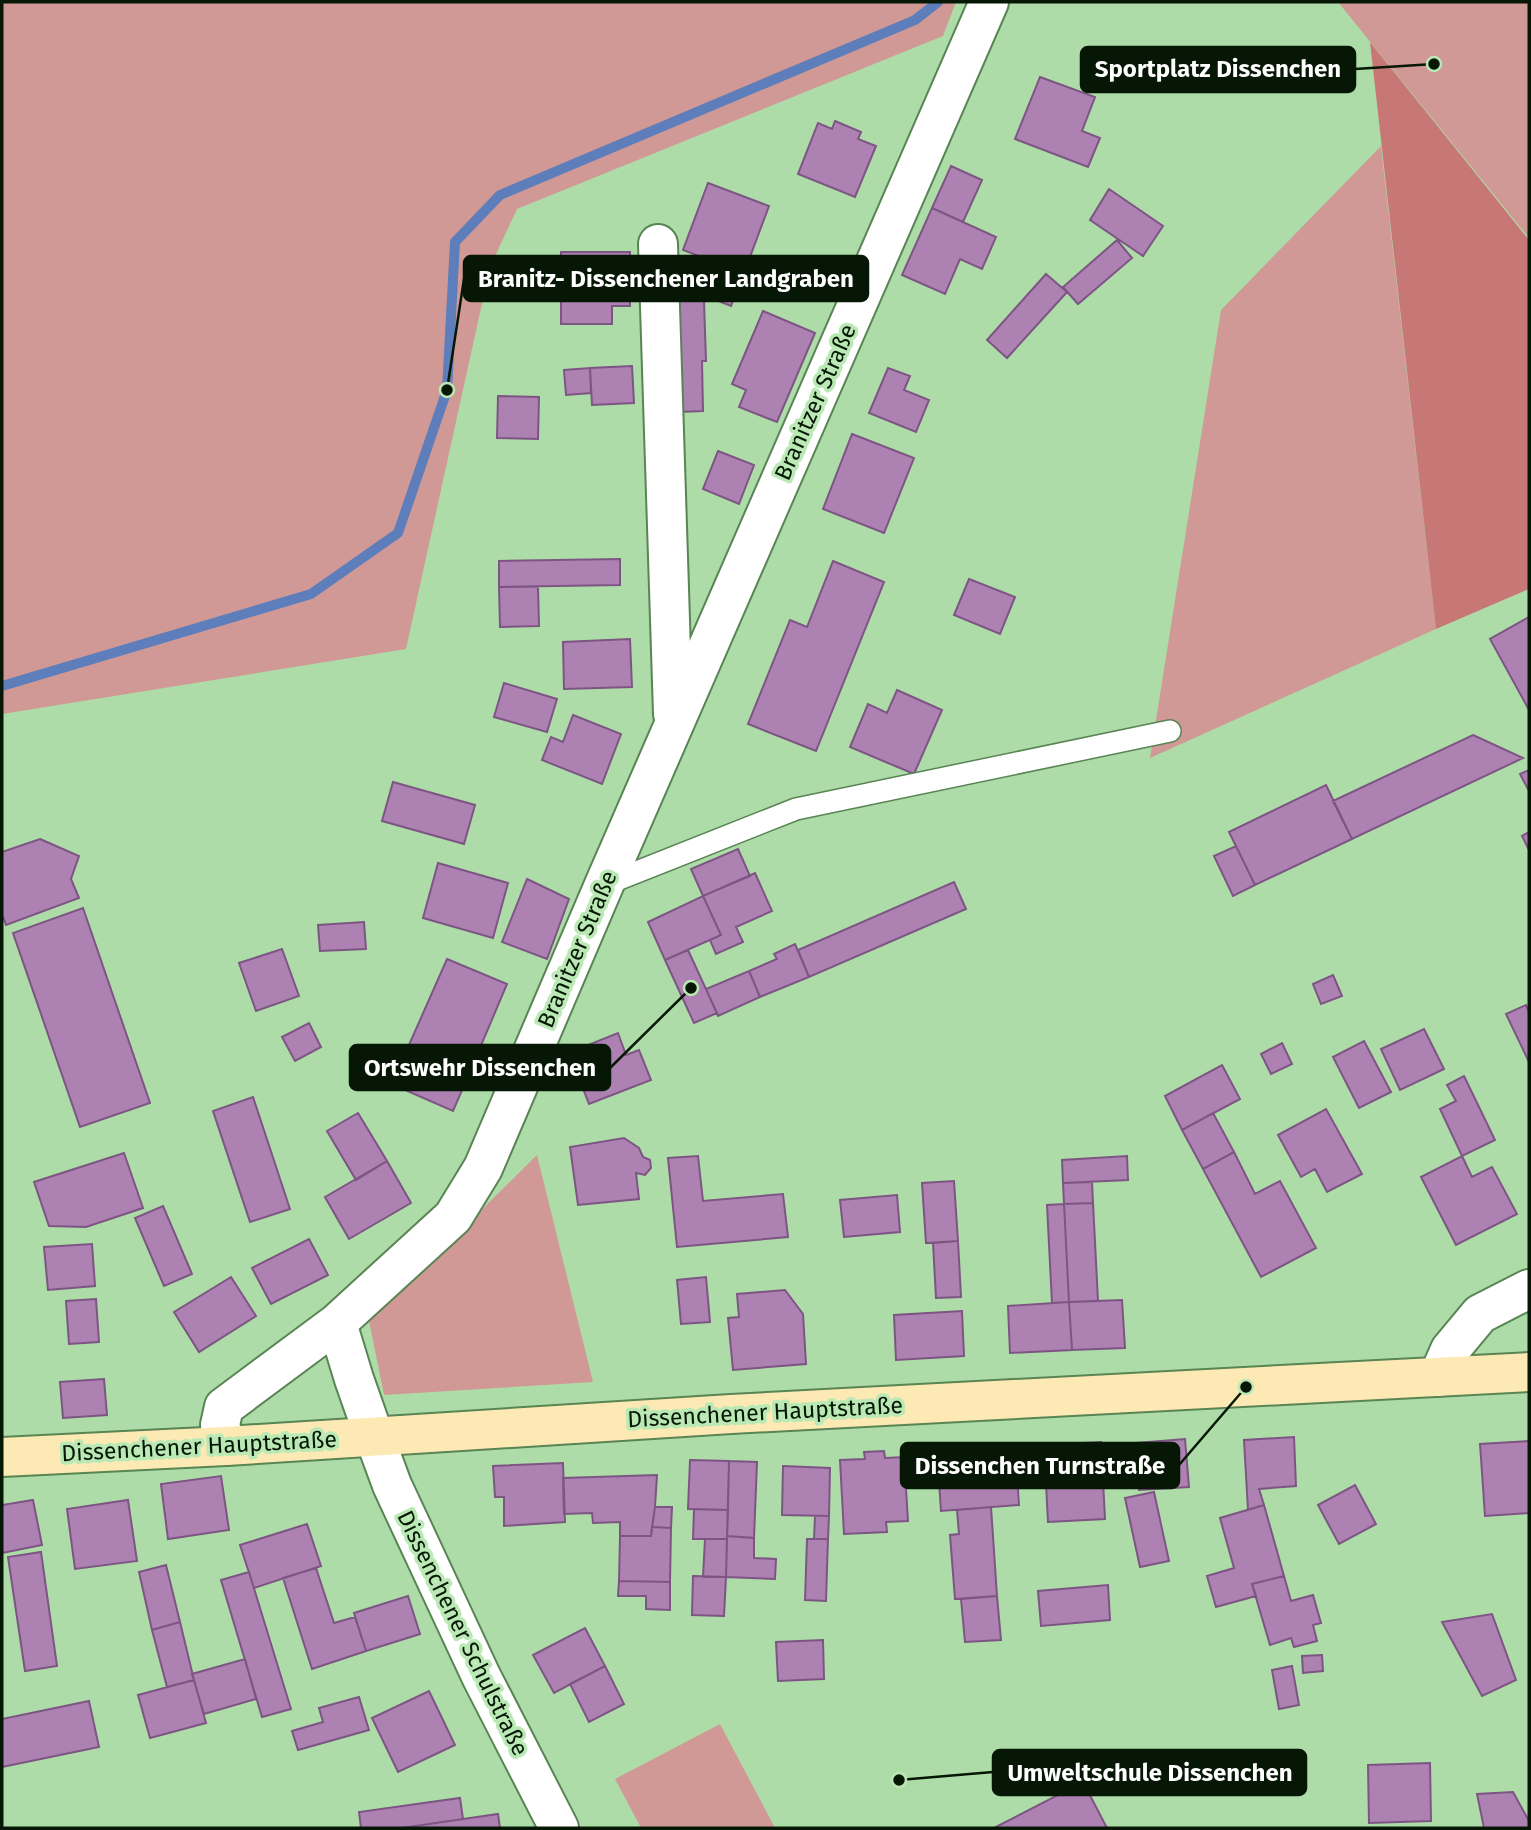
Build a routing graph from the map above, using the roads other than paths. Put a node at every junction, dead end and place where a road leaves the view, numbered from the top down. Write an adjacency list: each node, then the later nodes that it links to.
1 (989, 2): 3 (street, Branitzer Straße)
2 (658, 244): 3 (street, Branitzer Straße)
3 (673, 726): 5 (street, Branitzer Straße)
4 (1170, 731): 5 (lane)
5 (604, 885): 7 (street, Branitzer Straße)
6 (1529, 1289): 9 (street)
7 (337, 1323): 10 (street); 11 (street, Branitzer Straße)
8 (1529, 1372): 9 (main road, Dissenchener Hauptstraße)
9 (1438, 1377): 10 (main road, Dissenchener Hauptstraße)
10 (374, 1436): 11 (main road, Dissenchener Hauptstraße); 13 (street, Dissenchener Schulstraße)
11 (226, 1446): 12 (main road, Dissenchener Hauptstraße)
12 (2, 1457)
13 (559, 1828)

